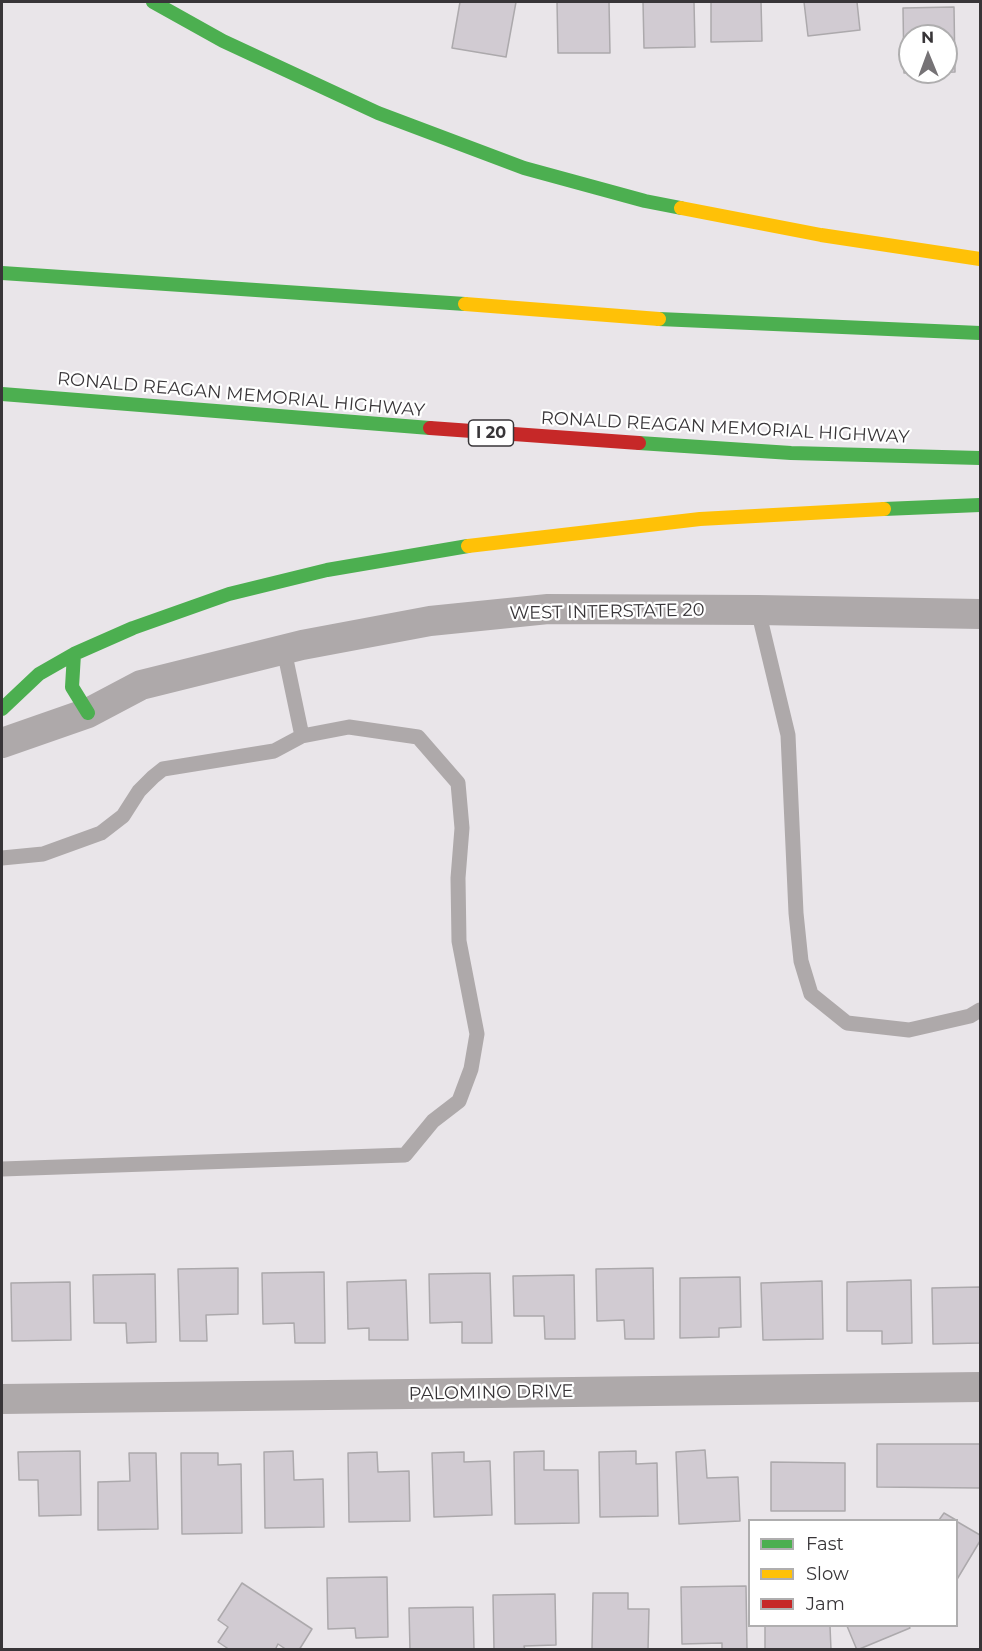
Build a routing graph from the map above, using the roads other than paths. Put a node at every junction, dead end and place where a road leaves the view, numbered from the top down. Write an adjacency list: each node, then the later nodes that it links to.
1 (153, 2): 2 (highway)
2 (981, 259)
3 (2, 273): 4 (highway)
4 (981, 333)
5 (2, 394): 6 (highway, RONALD REAGAN MEMORIAL HIGHWAY / I 20)
6 (981, 458)
7 (981, 506): 11 (highway)
8 (758, 610): 9 (street, WEST INTERSTATE 20); 10 (street, WEST INTERSTATE 20); 17 (lane)
9 (981, 614)
10 (284, 650): 13 (street, WEST INTERSTATE 20); 14 (lane)
11 (74, 654): 12 (highway); 13 (highway)
12 (2, 709)
13 (88, 713): 15 (street, WEST INTERSTATE 20)
14 (302, 736): 16 (lane); 18 (lane)
15 (2, 744)
16 (2, 858)
17 (981, 1010)
18 (2, 1169)
19 (981, 1387): 20 (street, PALOMINO DRIVE)
20 (2, 1399)

